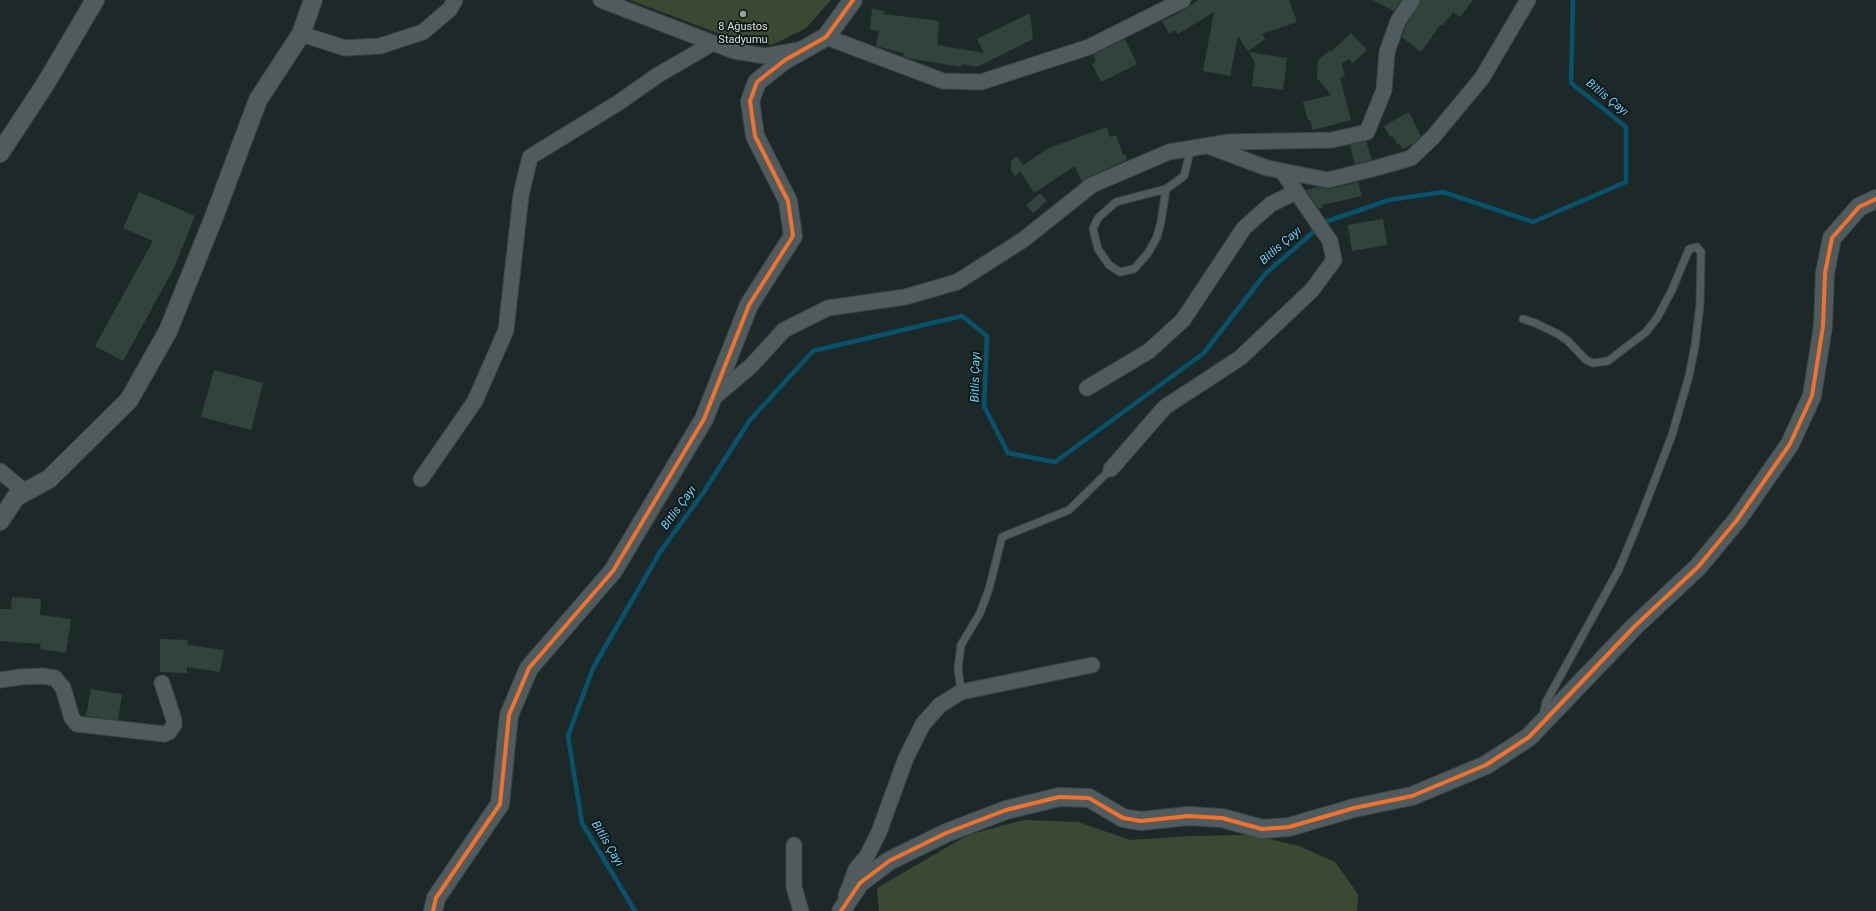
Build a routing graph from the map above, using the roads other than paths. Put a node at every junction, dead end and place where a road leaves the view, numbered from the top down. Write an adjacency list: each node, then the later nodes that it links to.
1 (95, 0): 15 (street)
2 (313, 0): 9 (street)
3 (455, 0): 9 (street)
4 (601, 0): 11 (street)
5 (853, 0): 10 (street)
6 (1183, 0): 10 (street)
7 (1412, 0): 13 (street)
8 (1528, 0): 16 (street)
9 (300, 34): 26 (street)
10 (826, 37): 12 (street)
11 (713, 43): 12 (street); 25 (street)
12 (803, 50): 22 (street)
13 (1206, 146): 14 (street); 16 (street)
14 (1191, 148): 17 (lane); 22 (street)
15 (0, 152)
16 (1282, 171): 18 (street)
17 (1166, 189): 17 (lane)
18 (1296, 192): 21 (street); 23 (street)
19 (1876, 199): 32 (street)
20 (1523, 319): 32 (lane)
21 (1087, 388)
22 (712, 399): 34 (street)
23 (1111, 469): 31 (lane)
24 (0, 471): 26 (street)
25 (421, 479)
26 (25, 492): 27 (street)
27 (0, 521)
28 (1092, 665): 31 (street)
29 (0, 680): 30 (street)
30 (162, 683)
31 (961, 692): 36 (street)
32 (1543, 722): 36 (street)
33 (794, 845): 35 (street)
34 (433, 911)
35 (801, 911)
36 (841, 911)

